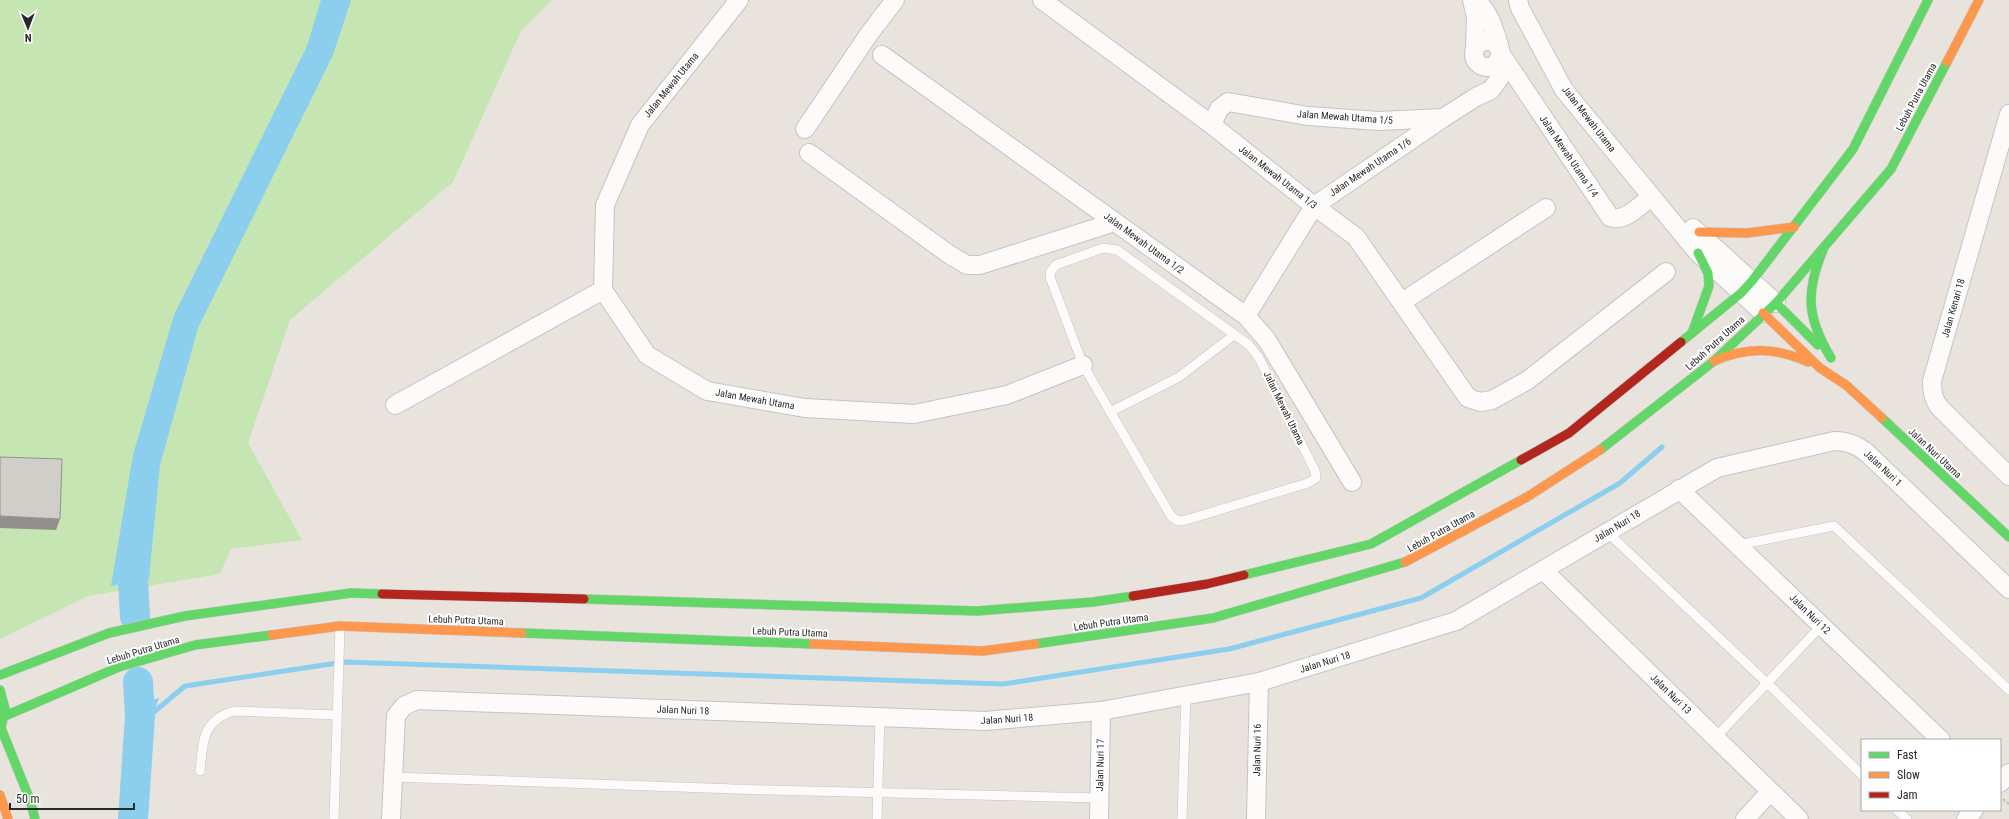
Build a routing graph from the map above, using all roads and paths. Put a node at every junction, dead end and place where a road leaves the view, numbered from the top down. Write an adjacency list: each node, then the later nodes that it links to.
1 (739, 0): 28 (street, Jalan Mewah Utama)
2 (895, 0): 16 (street)
3 (1042, 0): 15 (street, Jalan Mewah Utama 1/3)
4 (1472, 0): 11 (street)
5 (1475, 0): 9 (street, Jalan Mewah Utama 1/4)
6 (1518, 0): 18 (street, Jalan Mewah Utama)
7 (1928, 0): 22 (main road, Lebuh Putra Utama)
8 (1979, 0): 23 (main road, Lebuh Putra Utama)
9 (1500, 54): 11 (street); 12 (street, Jalan Mewah Utama 1/6); 18 (street, Jalan Mewah Utama 1/4)
10 (882, 55): 21 (street, Jalan Mewah Utama 1/2)
11 (1476, 55): 12 (street)
12 (1476, 97): 14 (street, Jalan Mewah Utama 1/6)
13 (2009, 114): 41 (street, Jalan Kenari 18)
14 (1443, 118): 15 (street, Jalan Mewah Utama 1/5); 19 (street, Jalan Mewah Utama 1/6)
15 (1212, 124): 19 (street, Jalan Mewah Utama 1/3)
16 (806, 129)
17 (809, 153): 21 (street)
18 (1656, 203): 24 (street, Jalan Mewah Utama); 25 (street, Jalan Mewah Utama)
19 (1314, 206): 29 (street, Jalan Mewah Utama 1/3); 31 (street, Jalan Mewah Utama 1/6)
20 (1546, 208): 29 (street)
21 (1115, 222): 31 (street, Jalan Mewah Utama 1/2)
22 (1794, 226): 24 (main road); 27 (main road, Lebuh Putra Utama)
23 (1839, 230): 30 (main road, Lebuh Putra Utama); 34 (main road)
24 (1699, 232): 27 (street, Jalan Mewah Utama)
25 (1698, 253): 27 (street, Jalan Mewah Utama); 32 (main road)
26 (1666, 272): 29 (street, Jalan Mewah Utama 1/3)
27 (1746, 287): 30 (street, Jalan Mewah Utama); 32 (main road, Lebuh Putra Utama)
28 (603, 290): 36 (street, Jalan Mewah Utama); 39 (street)
29 (1402, 302)
30 (1770, 308): 34 (main road, Jalan Nuri Utama); 35 (main road, Lebuh Putra Utama); 37 (main road, Jalan Nuri Utama)
31 (1246, 316): 42 (street, Jalan Mewah Utama 1/2)
32 (1692, 333): 51 (main road, Lebuh Putra Utama)
33 (1234, 334): 36 (lane, Jalan Mewah Utama); 40 (lane); 40 (lane, Jalan Mewah Utama)
34 (1831, 358): 38 (main road, Jalan Nuri Utama)
35 (1714, 361): 37 (main road); 50 (main road, Lebuh Putra Utama)
36 (1083, 365): 40 (lane, Jalan Mewah Utama)
37 (1820, 368): 38 (main road, Jalan Nuri Utama)
38 (1846, 385): 45 (main road, Jalan Nuri Utama)
39 (395, 405)
40 (1110, 412)
41 (2009, 476)
42 (1352, 482)
43 (1679, 489): 44 (street, Jalan Nuri 18); 46 (street, Jalan Nuri 12); 48 (street, Jalan Nuri 1)
44 (1607, 532): 47 (street, Jalan Nuri 18); 53 (lane)
45 (2009, 537)
46 (1738, 545): 49 (street, Jalan Nuri 12); 55 (lane)
47 (1543, 570): 52 (street, Jalan Nuri 18); 62 (street, Jalan Nuri 13)
48 (2009, 589)
49 (1822, 625): 53 (lane); 63 (street, Jalan Nuri 12)
50 (340, 626): 58 (lane); 59 (main road, Lebuh Putra Utama)
51 (0, 675)
52 (1259, 682): 56 (street, Jalan Nuri 18); 82 (street, Jalan Nuri 16)
53 (1767, 683): 62 (lane); 66 (lane)
54 (0, 690): 59 (main road)
55 (2009, 690)
56 (1186, 696): 57 (street, Jalan Nuri 18); 81 (lane)
57 (1101, 711): 60 (street, Jalan Nuri 18); 72 (street, Jalan Nuri 17)
58 (337, 715): 64 (lane); 77 (lane)
59 (5, 716): 61 (main road)
60 (880, 717): 67 (street, Jalan Nuri 18); 69 (lane)
61 (0, 728): 76 (main road)
62 (1715, 738): 70 (street, Jalan Nuri 13)
63 (1940, 739)
64 (200, 770)
65 (2009, 773): 68 (street)
66 (1861, 774)
67 (393, 777): 69 (lane); 78 (street, Jalan Nuri 18)
68 (2001, 782)
69 (878, 792): 72 (lane); 79 (lane)
70 (1770, 792): 83 (street); 84 (street, Jalan Nuri 13)
71 (0, 795): 75 (main road)
72 (1100, 798): 80 (street, Jalan Nuri 17)
73 (1898, 811): 85 (lane)
74 (1973, 811): 86 (street)
75 (8, 819)
76 (35, 819)
77 (334, 819)
78 (392, 819)
79 (877, 819)
80 (1099, 819)
81 (1182, 819)
82 (1256, 819)
83 (1745, 819)
84 (1798, 819)
85 (1907, 819)
86 (1966, 819)

